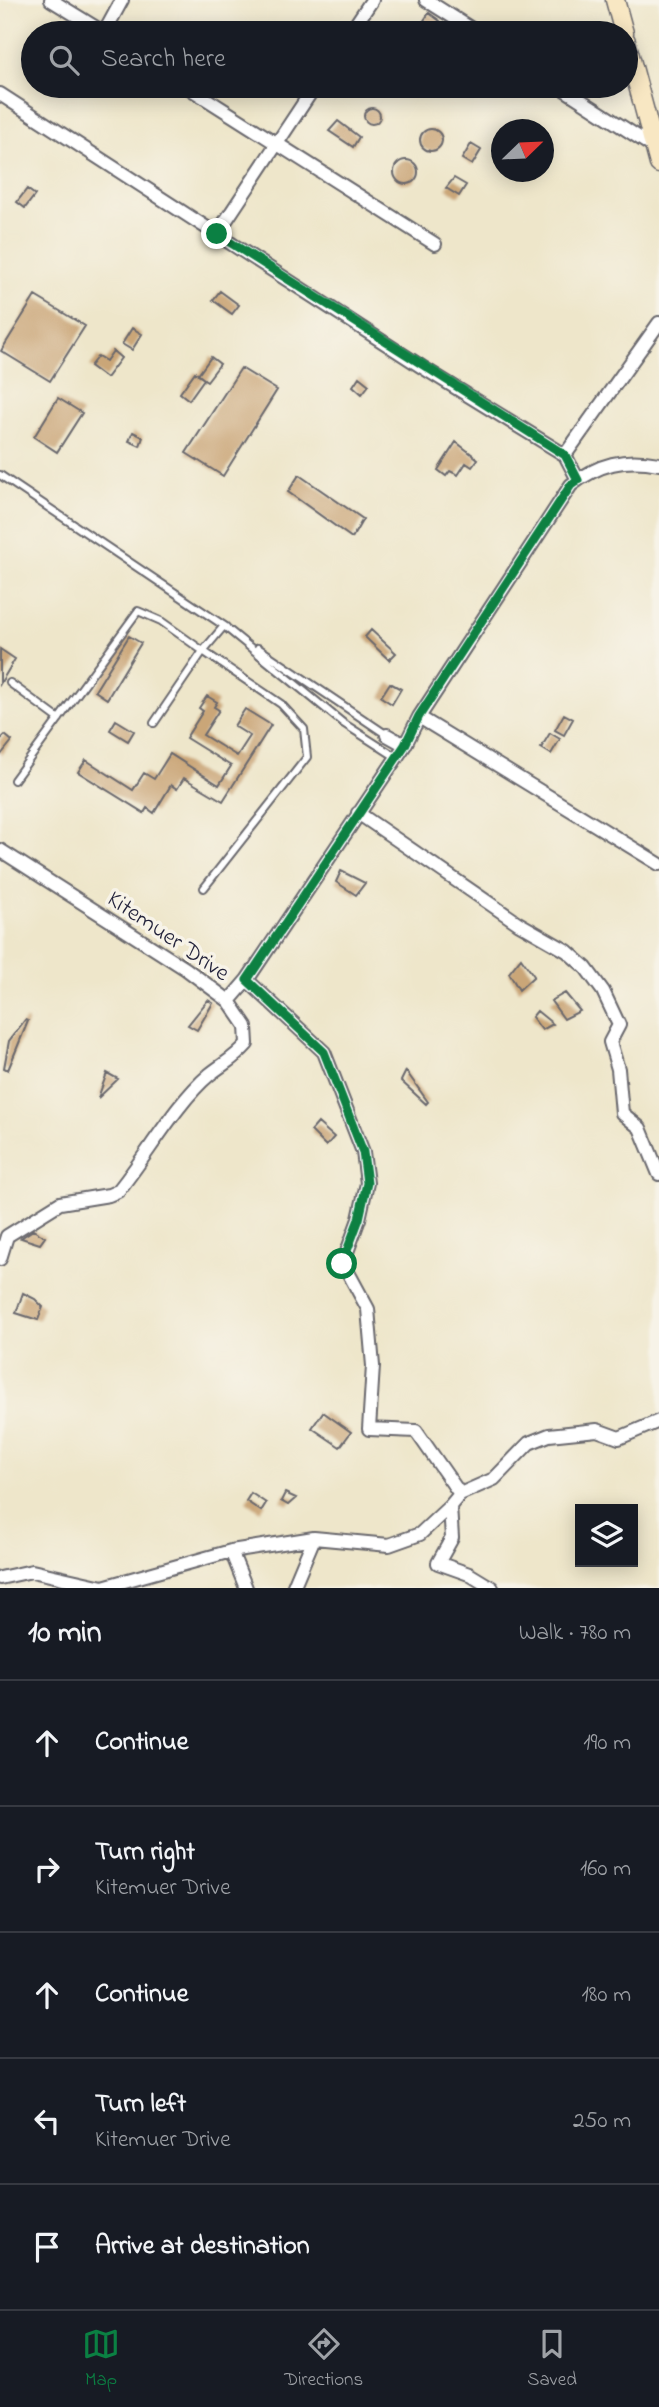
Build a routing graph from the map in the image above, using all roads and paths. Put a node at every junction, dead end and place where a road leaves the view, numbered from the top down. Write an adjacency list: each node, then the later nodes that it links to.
1 (51, 0): 6 (street)
2 (122, 0): 7 (street)
3 (372, 0): 8 (street)
4 (426, 0): 9 (street)
5 (615, 0): 10 (street)
6 (84, 21)
7 (110, 21)
8 (358, 21)
9 (459, 21)
10 (621, 21)
11 (638, 86): 17 (street)
12 (0, 94): 18 (street)
13 (205, 98): 16 (street)
14 (307, 98): 16 (street)
15 (575, 98): 17 (street)
16 (277, 144): 18 (street); 19 (street)
17 (657, 156)
18 (217, 234): 21 (street)
19 (435, 244)
20 (659, 323): 21 (street)
21 (565, 455): 24 (street)
22 (659, 464): 24 (street)
23 (0, 475): 25 (lane)
24 (578, 480): 28 (street, Kitemuer Drive)
25 (225, 626): 26 (lane); 31 (lane); 33 (lane)
26 (203, 651): 29 (lane); 30 (lane); 38 (lane)
27 (10, 682): 29 (lane)
28 (419, 716): 32 (street, Kitemuer Drive); 37 (street)
29 (59, 719): 34 (lane)
30 (154, 723)
31 (387, 735): 32 (street)
32 (405, 745): 33 (street, Kitemuer Drive)
33 (397, 757): 35 (street, Kitemuer Drive)
34 (14, 780)
35 (358, 813): 39 (street, Kitemuer Drive); 41 (street)
36 (0, 850): 40 (street, Kitemuer Drive)
37 (659, 864)
38 (204, 888)
39 (247, 980): 40 (street, Kitemuer Drive); 45 (street)
40 (229, 1001): 42 (street)
41 (659, 1174)
42 (3, 1233): 43 (street)
43 (0, 1259)
44 (659, 1421): 45 (street)
45 (460, 1494): 46 (street)
46 (450, 1506): 47 (street); 52 (street)
47 (314, 1538): 48 (street); 51 (street)
48 (231, 1551): 49 (street); 50 (street)
49 (0, 1578)
50 (246, 1588)
51 (293, 1588)
52 (492, 1588)

